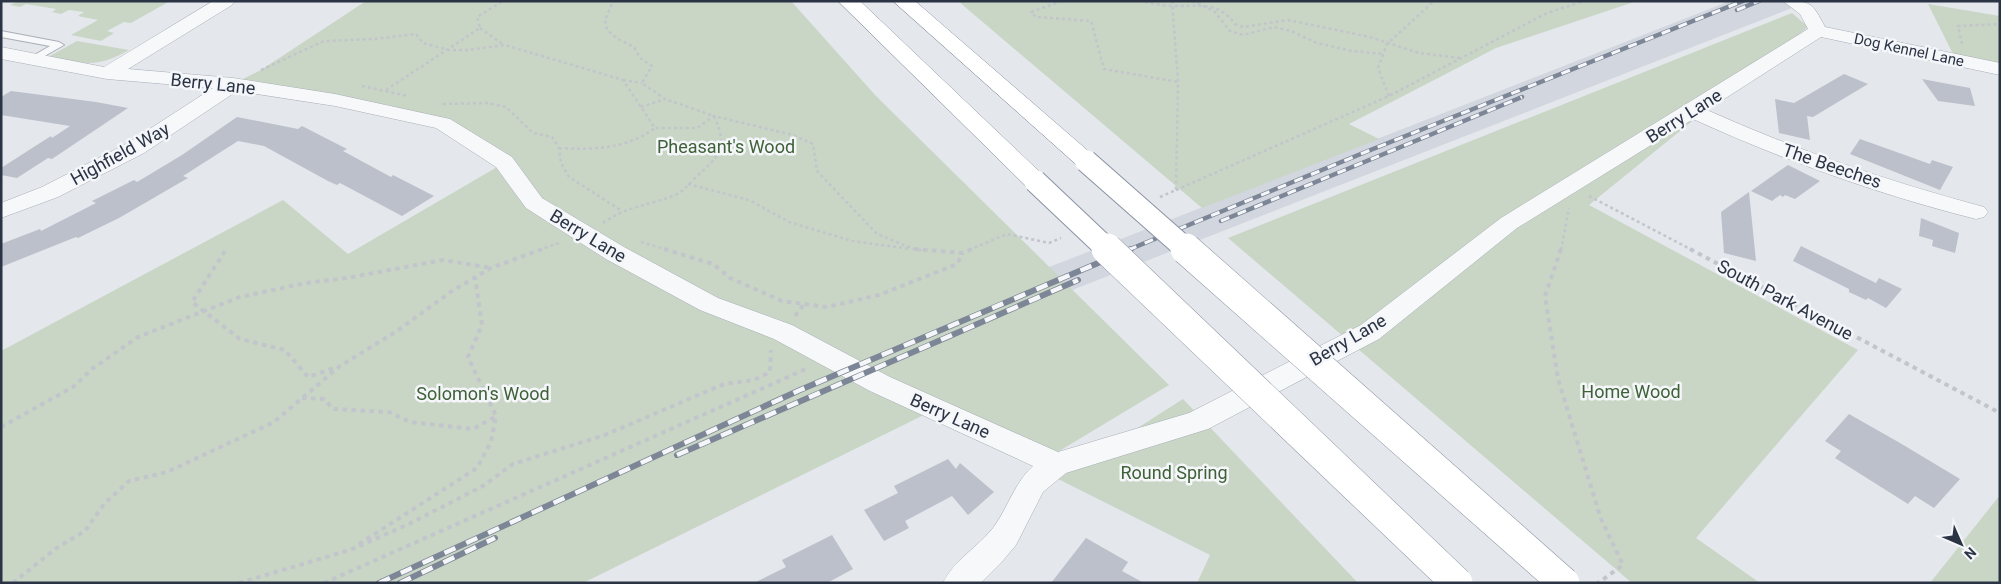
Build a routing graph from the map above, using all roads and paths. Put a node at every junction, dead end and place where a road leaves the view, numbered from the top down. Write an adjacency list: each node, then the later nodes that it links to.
1 (226, 1): 27 (street)
2 (503, 1): 15 (path)
3 (613, 1): 30 (path)
4 (848, 1): 68 (highway, bridge)
5 (903, 1): 69 (highway, bridge)
6 (1062, 1): 29 (path)
7 (1139, 1): 13 (path)
8 (1172, 1): 13 (path)
9 (1434, 1): 18 (path)
10 (1584, 1): 23 (path)
11 (1792, 1): 16 (street)
12 (1193, 2): 13 (path); 18 (path); 22 (path)
13 (1172, 6): 29 (path)
14 (2000, 24): 25 (path)
15 (480, 28): 19 (path); 20 (path)
16 (1818, 31): 25 (street, Dog Kennel Lane); 36 (street, Berry Lane)
17 (1, 34): 24 (lane)
18 (1387, 44): 22 (path); 23 (path)
19 (505, 45): 20 (path); 28 (path)
20 (449, 50): 31 (path); 34 (path)
21 (1, 53): 24 (street, Berry Lane)
22 (1384, 54): 32 (path)
23 (1461, 58): 32 (path)
24 (34, 60): 27 (street, Berry Lane)
25 (1965, 62): 26 (street, Dog Kennel Lane)
26 (2000, 69)
27 (107, 73): 31 (street, Berry Lane)
28 (617, 78): 30 (path); 35 (path)
29 (1178, 82): 41 (path)
30 (642, 83): 33 (path)
31 (233, 84): 34 (street, Berry Lane); 44 (street, Highfield Way)
32 (1389, 96): 41 (path)
33 (666, 98): 35 (path); 37 (path)
34 (369, 106): 46 (street, Berry Lane)
35 (641, 107): 38 (path)
36 (1692, 110): 42 (street, Berry Lane); 45 (street, The Beeches)
37 (714, 116): 38 (path); 40 (path); 49 (path)
38 (655, 128): 39 (path)
39 (559, 148)
40 (688, 184): 46 (path); 49 (path)
41 (1176, 190): 43 (path)
42 (1571, 194): 59 (path, South Park Avenue); 62 (street, Berry Lane); 70 (path)
43 (1158, 198)
44 (1, 211)
45 (1978, 213)
46 (584, 234): 52 (path); 56 (street, Berry Lane)
47 (1067, 236): 51 (path)
48 (640, 241): 51 (path)
49 (916, 250): 51 (path)
50 (225, 251): 54 (path)
51 (963, 253)
52 (491, 268): 53 (path); 54 (path)
53 (475, 277): 57 (path); 60 (path)
54 (203, 310): 57 (path); 61 (path)
55 (771, 342): 63 (path)
56 (831, 358): 62 (street, Berry Lane); 66 (path)
57 (340, 366): 58 (path)
58 (302, 398): 60 (path); 64 (path)
59 (2000, 413)
60 (496, 416): 63 (path)
61 (1, 427)
62 (1056, 464): 67 (street)
63 (350, 550): 65 (path)
64 (13, 583)
65 (239, 583)
66 (324, 583)
67 (959, 583)
68 (1456, 583)
69 (1564, 583)
70 (1598, 583)

